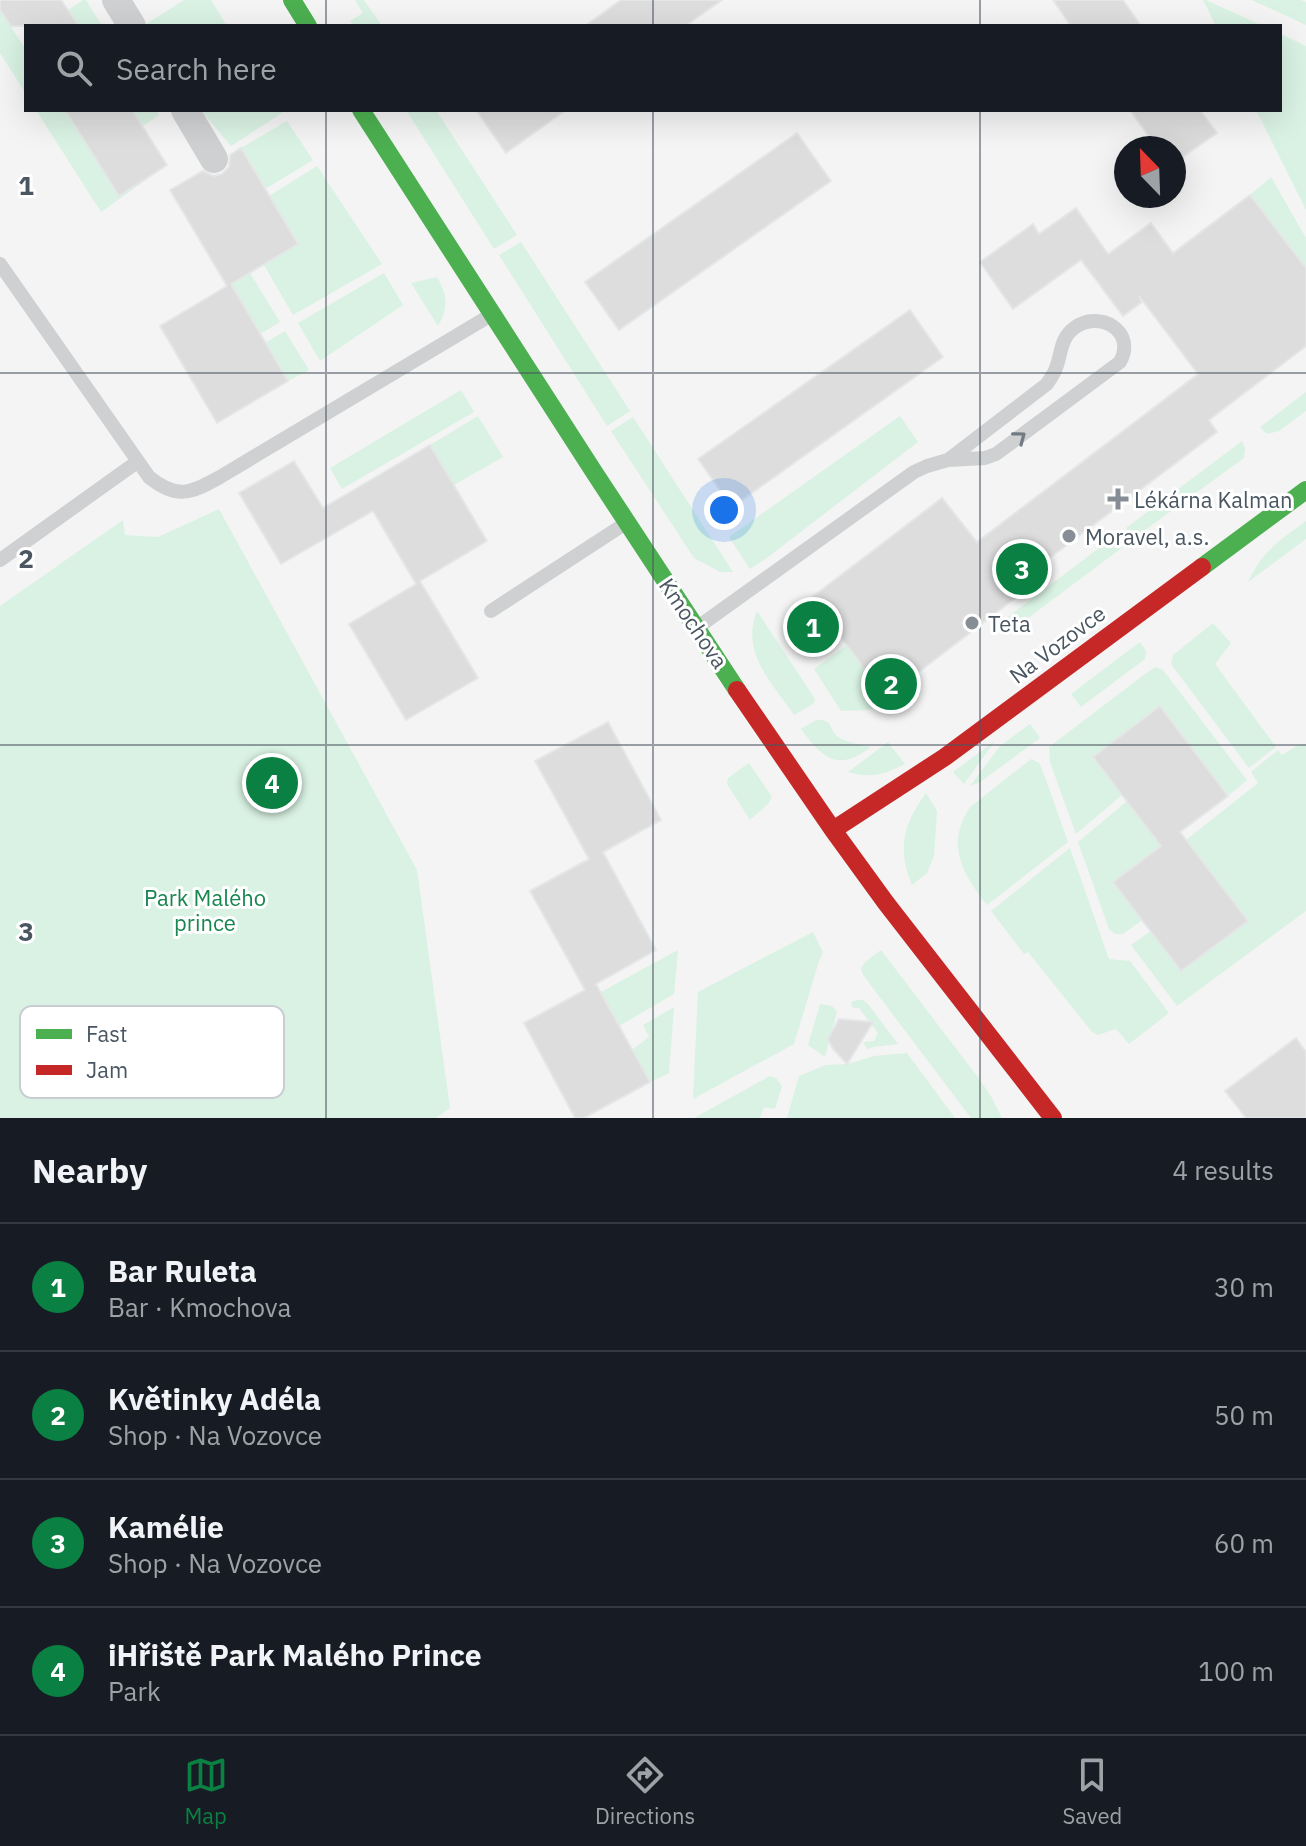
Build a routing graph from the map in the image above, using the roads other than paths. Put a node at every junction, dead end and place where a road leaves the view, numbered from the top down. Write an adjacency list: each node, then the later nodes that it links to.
1 (116, 0): 3 (street)
2 (292, 0): 4 (street)
3 (131, 24)
4 (307, 24)
5 (186, 112): 7 (street)
6 (362, 112): 9 (street, Kmochova)
7 (214, 159)
8 (0, 264): 11 (lane)
9 (493, 314): 11 (lane); 13 (street, Kmochova)
10 (948, 460): 10 (lane, one-way to 10); 16 (lane)
11 (137, 462): 14 (lane)
12 (1306, 490): 17 (street, Na Vozovce)
13 (627, 523): 15 (lane); 16 (street, Kmochova)
14 (0, 560)
15 (491, 611)
16 (697, 628): 17 (street, Kmochova)
17 (833, 830): 18 (street, Kmochova)
18 (1053, 1118)

